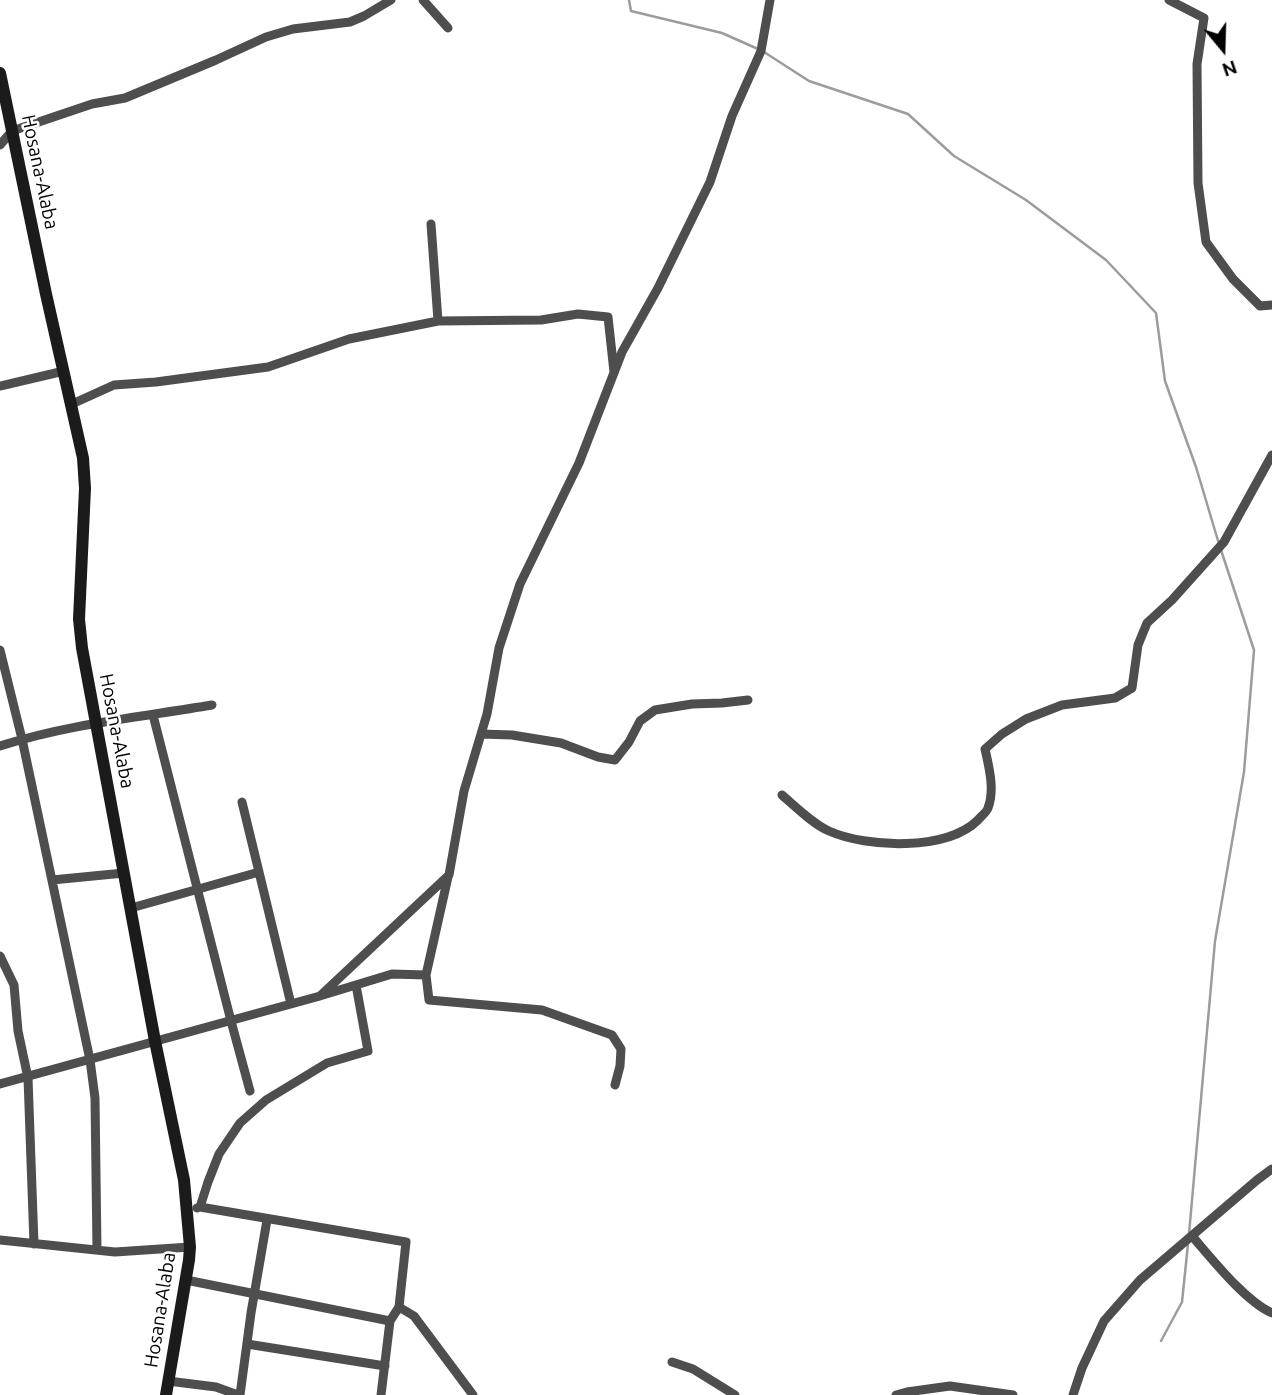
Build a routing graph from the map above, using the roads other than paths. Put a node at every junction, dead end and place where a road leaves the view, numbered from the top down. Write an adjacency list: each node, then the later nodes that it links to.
1 (391, 0): 7 (street)
2 (423, 0): 5 (street)
3 (770, 0): 13 (street)
4 (1169, 0): 10 (street)
5 (448, 28)
6 (0, 74): 7 (main road, Hosana-Alaba)
7 (12, 131): 8 (street); 12 (main road, Hosana-Alaba)
8 (0, 145)
9 (431, 225): 11 (street)
10 (1272, 305)
11 (438, 321): 13 (street); 15 (street)
12 (64, 371): 14 (street); 15 (main road, Hosana-Alaba)
13 (614, 373): 22 (street)
14 (0, 386)
15 (72, 404): 21 (main road, Hosana-Alaba)
16 (1272, 455): 25 (street)
17 (0, 650): 23 (street)
18 (748, 700): 22 (street)
19 (212, 705): 20 (street)
20 (153, 715): 21 (street); 31 (street)
21 (96, 724): 23 (street); 28 (main road, Hosana-Alaba)
22 (481, 734): 29 (street)
23 (22, 739): 24 (street); 30 (street)
24 (0, 746)
25 (782, 795)
26 (242, 803): 27 (street)
27 (260, 872): 31 (street); 37 (street)
28 (124, 873): 30 (street); 32 (main road, Hosana-Alaba)
29 (449, 875): 34 (street); 36 (street)
30 (52, 880): 40 (street)
31 (197, 890): 32 (street); 38 (street)
32 (131, 908): 39 (main road, Hosana-Alaba)
33 (0, 956): 41 (street)
34 (426, 975): 35 (street); 43 (street)
35 (356, 985): 36 (street); 46 (street)
36 (320, 996): 37 (street)
37 (291, 1004): 38 (street)
38 (231, 1021): 39 (street); 44 (street)
39 (155, 1041): 40 (street); 47 (main road, Hosana-Alaba)
40 (90, 1060): 41 (street); 53 (street)
41 (28, 1078): 42 (street); 51 (street)
42 (0, 1084)
43 (615, 1085)
44 (250, 1091)
45 (1272, 1169): 49 (street)
46 (200, 1207): 47 (street); 48 (street)
47 (187, 1213): 52 (main road, Hosana-Alaba)
48 (267, 1220): 55 (street); 56 (street)
49 (1192, 1236): 57 (street); 70 (street)
50 (0, 1240): 51 (street)
51 (34, 1244): 53 (street)
52 (190, 1247): 53 (street); 54 (main road, Hosana-Alaba)
53 (97, 1250)
54 (186, 1280): 55 (street); 62 (main road, Hosana-Alaba)
55 (254, 1294): 58 (street); 59 (street)
56 (399, 1307): 58 (street); 66 (street)
57 (1272, 1313)
58 (390, 1321): 61 (street)
59 (247, 1344): 61 (street); 64 (street)
60 (672, 1362): 67 (street)
61 (385, 1366): 65 (street)
62 (168, 1381): 63 (main road, Hosana-Alaba); 64 (street)
63 (166, 1395)
64 (239, 1395)
65 (382, 1395)
66 (473, 1395)
67 (735, 1395)
68 (896, 1395): 69 (street)
69 (1013, 1395)
70 (1073, 1395)

